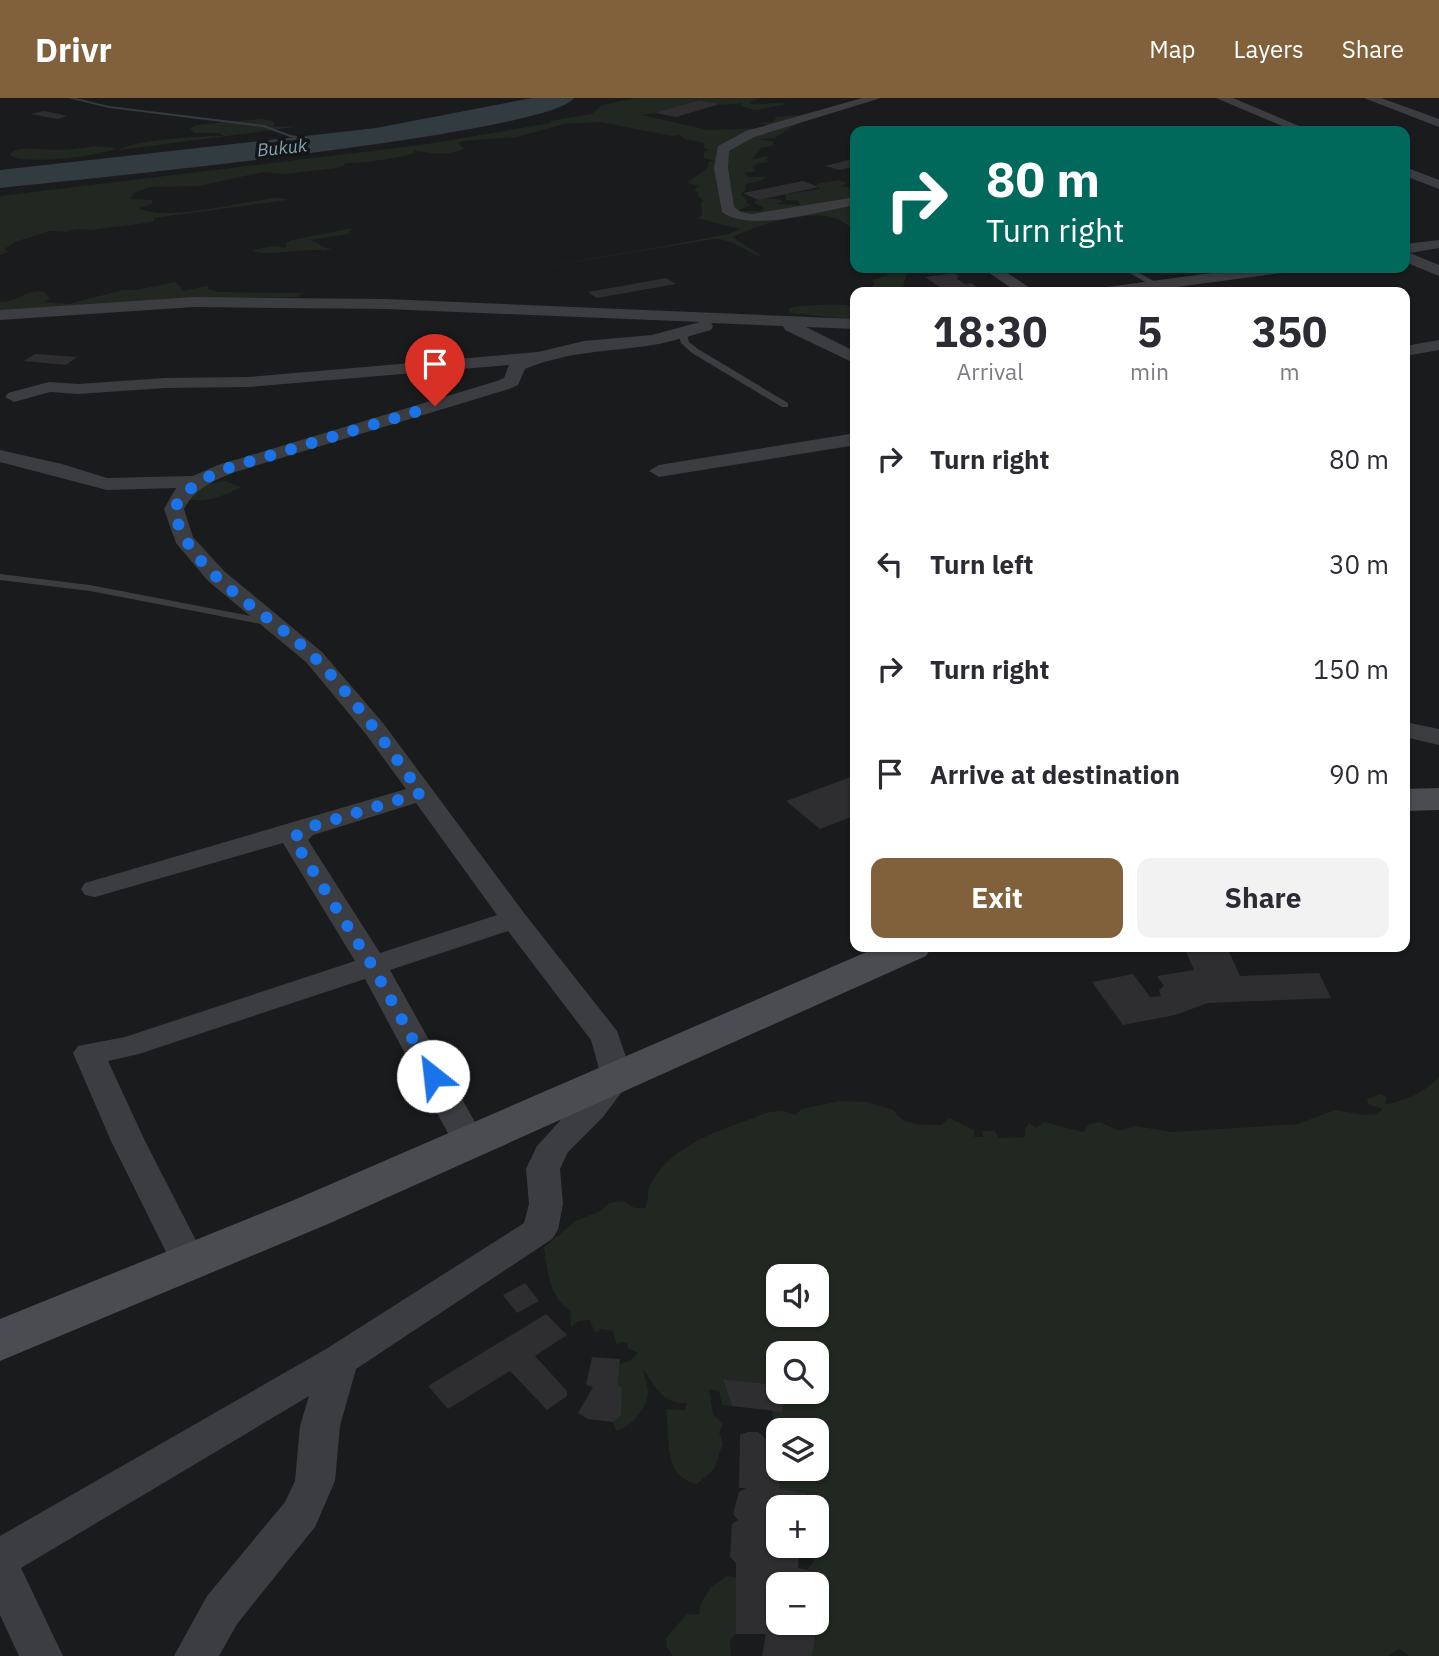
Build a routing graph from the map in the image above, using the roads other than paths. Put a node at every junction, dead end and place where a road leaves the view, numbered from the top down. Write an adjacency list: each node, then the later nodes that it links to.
1 (875, 98): 10 (street)
2 (1222, 98): 5 (street)
3 (1370, 98): 4 (street)
4 (1439, 123)
5 (1292, 126)
6 (1428, 167): 7 (street)
7 (1410, 169)
8 (1410, 172): 9 (street)
9 (1439, 185)
10 (850, 202)
11 (1439, 244): 12 (street)
12 (1410, 248)
13 (1410, 258): 14 (street)
14 (1439, 271)
15 (998, 273): 21 (street)
16 (1134, 273): 20 (lane)
17 (1222, 273): 19 (street)
18 (1248, 273): 19 (street)
19 (1228, 276): 20 (street); 23 (street)
20 (1157, 285): 22 (street)
21 (1020, 287)
22 (1143, 287)
23 (1248, 287)
24 (0, 315): 25 (street)
25 (728, 319): 26 (street); 28 (street)
26 (782, 321): 27 (street); 31 (street)
27 (850, 324)
28 (682, 332): 32 (street); 34 (lane)
29 (1439, 345): 30 (street)
30 (1410, 350)
31 (850, 356)
32 (537, 357): 33 (street); 38 (street)
33 (14, 397)
34 (785, 405)
35 (850, 440): 37 (street)
36 (0, 456): 38 (street)
37 (659, 471)
38 (196, 482): 40 (street)
39 (0, 578): 40 (lane)
40 (273, 624): 43 (street)
41 (1410, 730): 42 (street)
42 (1439, 737)
43 (421, 793): 46 (street); 48 (street)
44 (1439, 799): 45 (street)
45 (1410, 800)
46 (290, 835): 47 (street); 50 (street)
47 (94, 889)
48 (514, 919): 50 (street); 51 (street)
49 (901, 952): 51 (street)
50 (373, 967): 52 (street); 53 (street)
51 (617, 1077): 52 (street); 55 (street)
52 (469, 1142): 53 (street)
53 (189, 1262): 54 (street)
54 (0, 1341)
55 (339, 1360): 56 (street); 59 (street)
56 (0, 1558)
57 (0, 1569): 58 (street)
58 (41, 1656)
59 (196, 1656)

